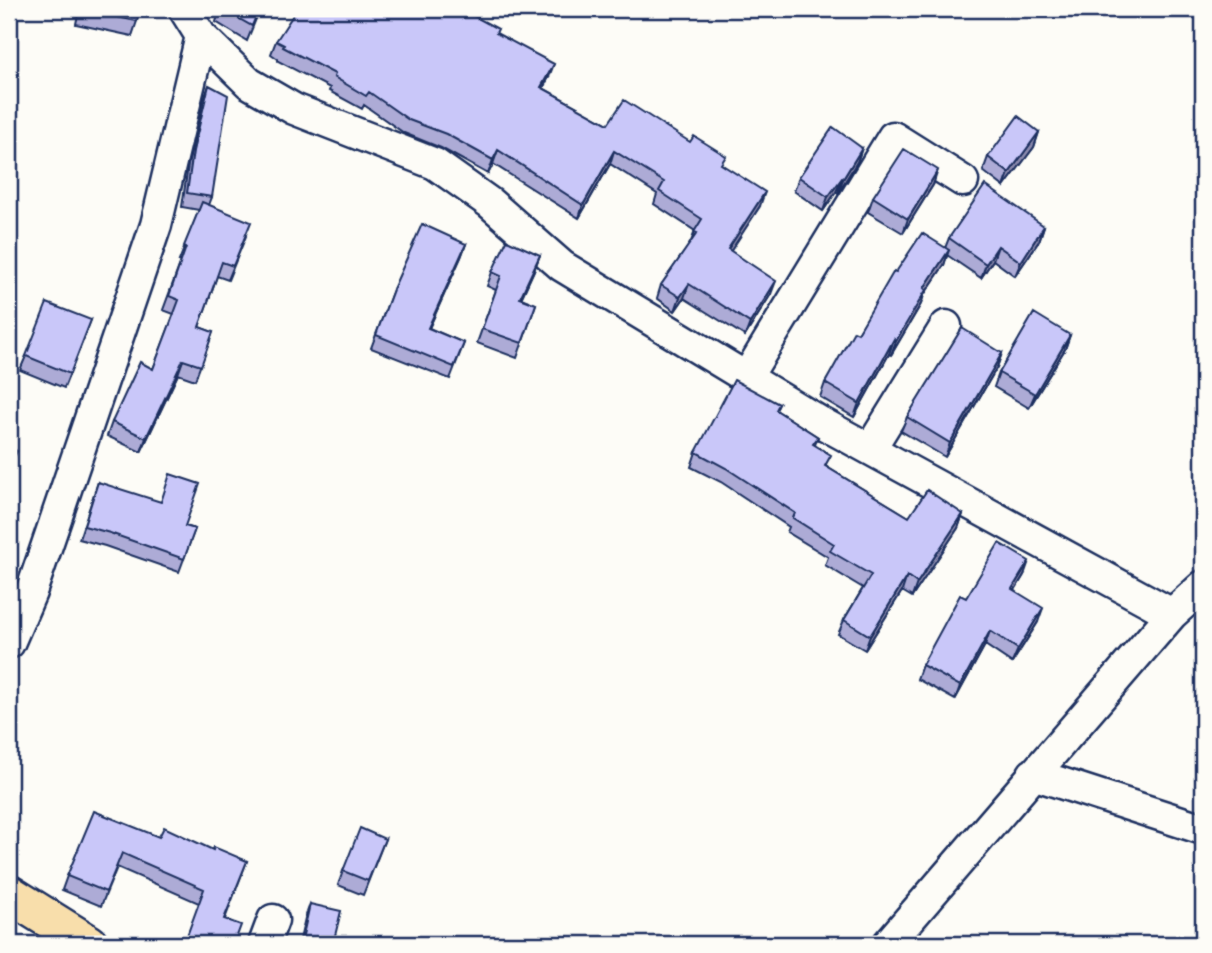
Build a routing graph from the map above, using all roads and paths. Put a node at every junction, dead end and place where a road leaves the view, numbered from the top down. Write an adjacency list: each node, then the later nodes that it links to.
1 (184, 9): 2 (street)
2 (201, 36): 5 (street); 9 (street)
3 (963, 181): 5 (street)
4 (946, 326): 6 (street)
5 (746, 378): 6 (street)
6 (870, 449): 8 (street)
7 (1203, 586): 8 (street)
8 (1172, 614): 10 (street)
9 (9, 643)
10 (1033, 774): 11 (street); 14 (street)
11 (1203, 829)
12 (9, 894): 13 (main road)
13 (89, 944)
14 (888, 944)

